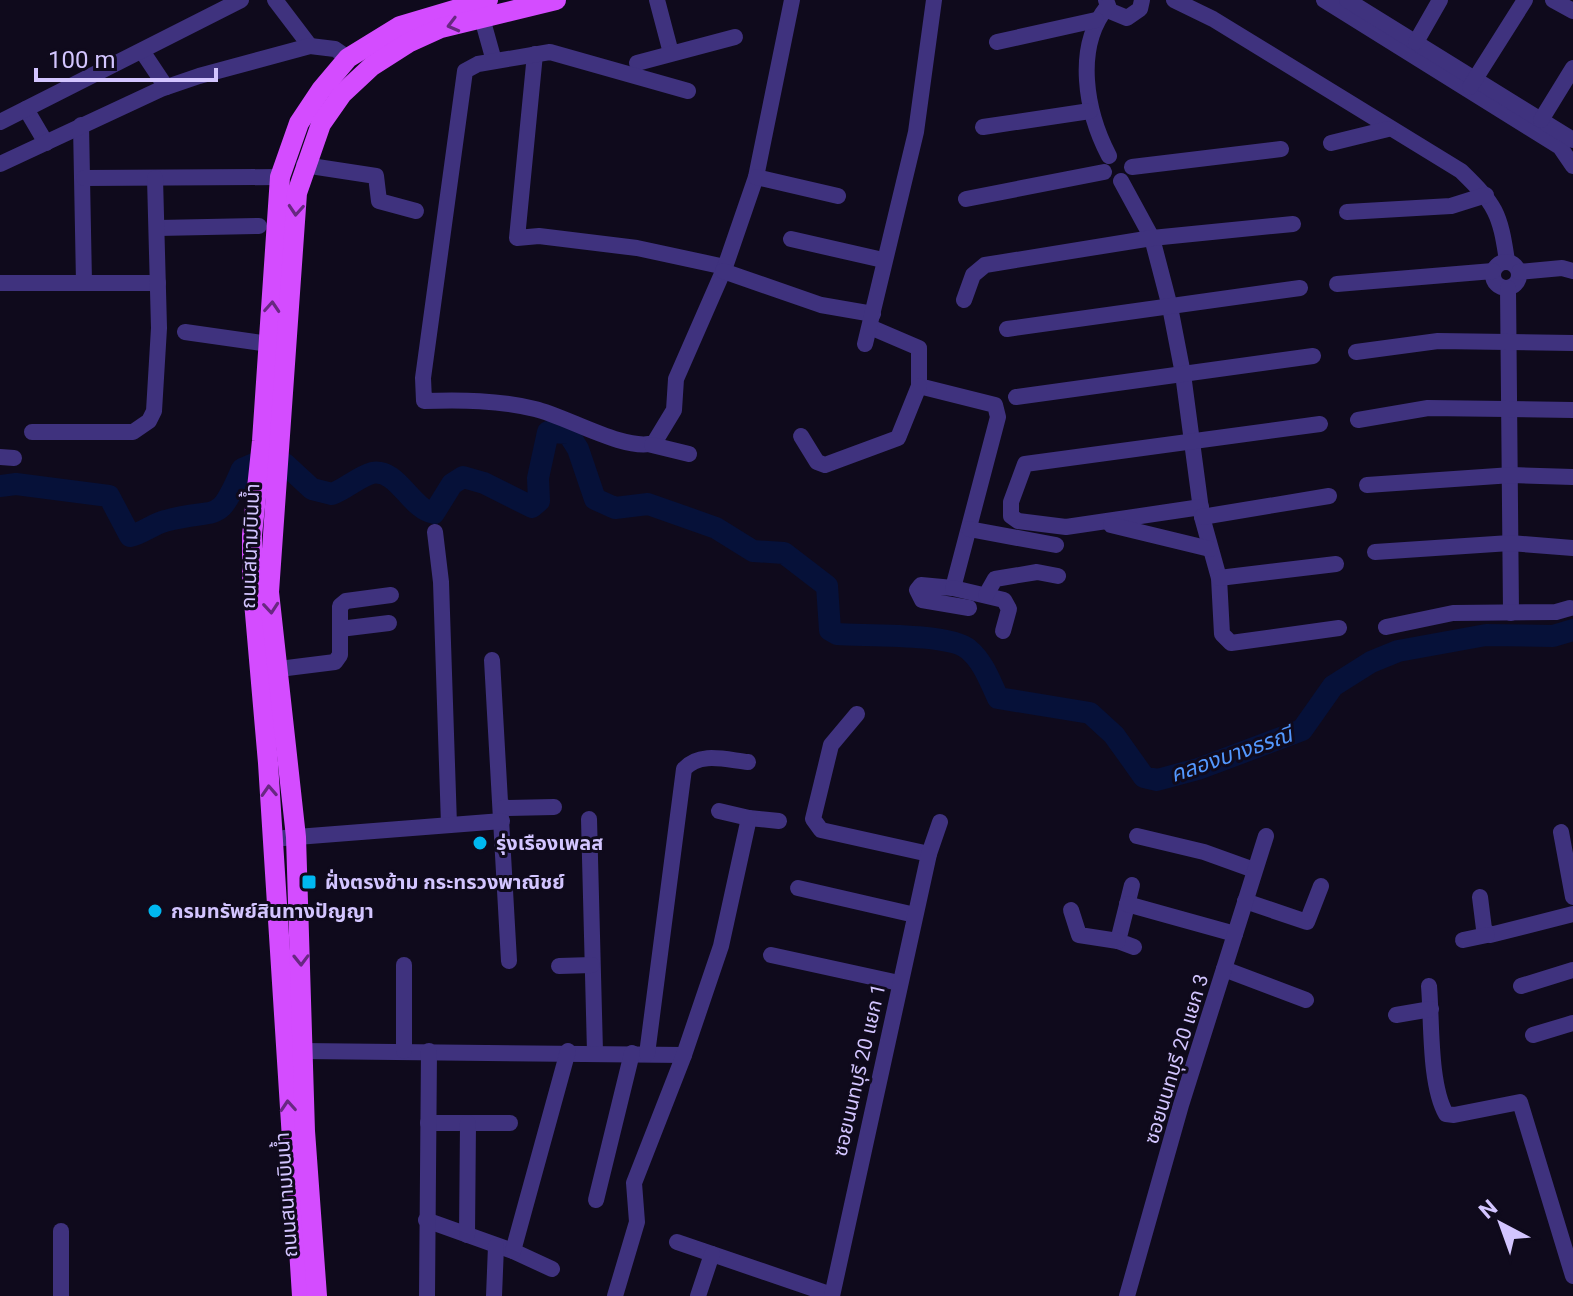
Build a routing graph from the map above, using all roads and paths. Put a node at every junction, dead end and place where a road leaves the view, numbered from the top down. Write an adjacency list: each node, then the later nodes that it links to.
1 (241, 0): 22 (street)
2 (275, 0): 21 (street)
3 (556, 0): 15 (main road, ถนนสนามบินน้ำ)
4 (657, 0): 23 (street)
5 (792, 0): 49 (street)
6 (934, 0): 62 (street)
7 (1142, 0): 16 (street)
8 (1174, 0): 38 (street)
9 (1325, 0): 29 (street)
10 (1440, 0): 20 (street)
11 (1525, 0): 29 (street)
12 (1553, 0): 17 (street)
13 (1356, 2): 20 (street)
14 (449, 4): 15 (main road, ถนนสนามบินน้ำ); 25 (main road, ถนนสนามบินน้ำ)
15 (485, 9): 26 (street); 45 (main road, ถนนสนามบินน้ำ, one-way to 45)
16 (1103, 9): 19 (street); 33 (street)
17 (1573, 11)
18 (735, 37): 23 (street)
19 (997, 42)
20 (1416, 42): 29 (street)
21 (310, 46): 25 (street); 30 (street)
22 (142, 51): 30 (street); 32 (street)
23 (671, 53): 27 (street)
24 (535, 54): 26 (street); 31 (street); 64 (street)
25 (348, 58): 48 (main road, ถนนสนามบินน้ำ)
26 (494, 61): 92 (street)
27 (637, 63)
28 (1573, 68): 34 (street)
29 (1472, 84): 34 (street); 39 (street)
30 (166, 87): 36 (street)
31 (688, 91)
32 (26, 109): 35 (street); 40 (street)
33 (1090, 111): 37 (street); 44 (street)
34 (1541, 120): 39 (street)
35 (0, 122)
36 (81, 125): 40 (street); 50 (street)
37 (983, 127)
38 (1388, 129): 41 (street); 52 (street)
39 (1567, 142): 46 (street)
40 (46, 143): 43 (street)
41 (1331, 143)
42 (1281, 149): 47 (street)
43 (0, 164)
44 (1106, 164): 47 (street); 47 (street); 54 (street)
45 (304, 165): 55 (street); 90 (main road, ถนนสนามบินน้ำ, one-way to 90)
46 (1573, 166)
47 (1126, 174): 60 (street)
48 (280, 177): 51 (street); 78 (main road, ถนนสนามบินน้ำ, one-way to 48)
49 (756, 177): 53 (street); 64 (street)
50 (84, 178): 51 (street); 67 (street)
51 (155, 178): 59 (street)
52 (1486, 195): 56 (street); 63 (street)
53 (838, 196)
54 (966, 199)
55 (416, 211)
56 (1347, 212)
57 (1293, 224): 60 (street)
58 (259, 226): 59 (street)
59 (158, 228): 68 (street)
60 (1152, 238): 71 (street); 72 (street)
61 (791, 239): 62 (street)
62 (883, 260): 73 (street)
63 (1506, 268): 65 (street); 69 (street); 76 (street)
64 (724, 269): 73 (street); 92 (street)
65 (1573, 271)
66 (0, 283): 67 (street)
67 (84, 283): 68 (street)
68 (158, 283): 88 (street)
69 (1337, 284)
70 (1300, 288): 72 (street)
71 (964, 300)
72 (1170, 307): 74 (street); 81 (street)
73 (869, 328): 82 (street)
74 (1007, 329)
75 (185, 332): 78 (street)
76 (1510, 341): 77 (street); 79 (street); 84 (street)
77 (1573, 343)
78 (269, 344): 90 (main road, ถนนสนามบินน้ำ)
79 (1356, 352)
80 (1313, 356): 81 (street)
81 (1183, 374): 83 (street); 91 (street)
82 (919, 386): 89 (street); 101 (street)
83 (1016, 397)
84 (1511, 408): 85 (street); 86 (street); 95 (street)
85 (1573, 410)
86 (1358, 420)
87 (1320, 424): 91 (street)
88 (32, 432)
89 (801, 436)
90 (271, 441): 94 (main road, ถนนสนามบินน้ำ)
91 (1191, 443): 99 (street); 100 (street)
92 (652, 445): 93 (street)
93 (689, 454)
94 (268, 474): 123 (main road, ถนนสนามบินน้ำ, one-way to 123); 138 (main road, ถนนสนามบินน้ำ, one-way to 94)
95 (1512, 475): 96 (street); 97 (street); 103 (street)
96 (1573, 477)
97 (1367, 485)
98 (1329, 496): 99 (street)
99 (1202, 512): 100 (street); 106 (street)
100 (1102, 522): 106 (street)
101 (969, 529): 104 (street); 111 (street)
102 (435, 532): 133 (street)
103 (1510, 543): 105 (street); 107 (street); 116 (street)
104 (1056, 545)
105 (1573, 548)
106 (1210, 549): 110 (street)
107 (1375, 552)
108 (1336, 564): 110 (street)
109 (1058, 576): 113 (street)
110 (1219, 578): 119 (street)
111 (953, 588): 113 (street); 114 (street)
112 (391, 595): 120 (street)
113 (986, 595): 121 (street)
114 (969, 608)
115 (1570, 608): 116 (street)
116 (1511, 613): 118 (street)
117 (389, 623): 120 (street)
118 (1386, 627)
119 (1339, 628)
120 (340, 629): 123 (street)
121 (1003, 631)
122 (492, 660): 128 (street)
123 (279, 669): 137 (main road, ถนนสนามบินน้ำ)
124 (857, 714): 139 (street)
125 (748, 762): 174 (street)
126 (554, 807): 128 (street)
127 (719, 811): 129 (street)
128 (502, 815): 133 (street); 155 (street)
129 (749, 818): 131 (street); 175 (street)
130 (589, 819): 157 (street)
131 (779, 821)
132 (940, 822): 139 (street, ซอยนนทบุรี 20 แยก 1)
133 (449, 825): 137 (street)
134 (1561, 832): 145 (street)
135 (1137, 836): 140 (street)
136 (1266, 836): 140 (street, ซอยนนทบุรี 20 แยก 3)
137 (296, 837): 138 (street); 169 (main road, ถนนสนามบินน้ำ, one-way to 169)
138 (272, 838): 191 (main road, ถนนสนามบินน้ำ, one-way to 138)
139 (929, 854): 150 (street, ซอยนนทบุรี 20 แยก 1)
140 (1254, 870): 146 (street, ซอยนนทบุรี 20 แยก 3)
141 (1132, 885): 147 (street)
142 (1321, 886): 146 (street)
143 (798, 888): 150 (street)
144 (1480, 897): 152 (street)
145 (1573, 897)
146 (1245, 901): 151 (street, ซอยนนทบุรี 20 แยก 3)
147 (1127, 904): 148 (street); 151 (street)
148 (1071, 910)
149 (1573, 914): 152 (street)
150 (915, 915): 161 (street, ซอยนนทบุรี 20 แยก 1)
151 (1235, 934): 159 (street, ซอยนนทบุรี 20 แยก 3)
152 (1487, 935): 153 (street)
153 (1463, 940)
154 (771, 955): 161 (street)
155 (509, 961)
156 (404, 965): 170 (street)
157 (592, 965): 158 (street); 173 (street)
158 (559, 966)
159 (1224, 969): 164 (street); 197 (street, ซอยนนทบุรี 20 แยก 3)
160 (1573, 970): 163 (street)
161 (899, 983): 189 (street, ซอยนนทบุรี 20 แยก 1)
162 (1429, 986): 165 (street)
163 (1521, 986)
164 (1306, 1000)
165 (1431, 1009): 166 (street); 188 (street)
166 (1396, 1015)
167 (1573, 1023): 168 (street)
168 (1533, 1035)
169 (303, 1051): 170 (street); 192 (main road, ถนนสนามบินน้ำ)
170 (404, 1051): 171 (street)
171 (429, 1051): 172 (street); 176 (street)
172 (568, 1051): 173 (street); 185 (street)
173 (595, 1052): 174 (street)
174 (640, 1053): 175 (street); 179 (street)
175 (684, 1055): 195 (street)
176 (428, 1123): 177 (street); 180 (street)
177 (468, 1123): 178 (street); 182 (street)
178 (510, 1123)
179 (596, 1200)
180 (426, 1220): 182 (street); 193 (street)
181 (61, 1231): 190 (street)
182 (467, 1235): 184 (street)
183 (677, 1242): 186 (street)
184 (496, 1246): 185 (street); 194 (street)
185 (513, 1251): 187 (street)
186 (712, 1254): 189 (street); 196 (street)
187 (552, 1269)
188 (1573, 1276)
189 (832, 1295)
190 (61, 1296)
191 (302, 1296)
192 (317, 1296)
193 (427, 1296)
194 (494, 1296)
195 (615, 1296)
196 (698, 1296)
197 (1127, 1296)

